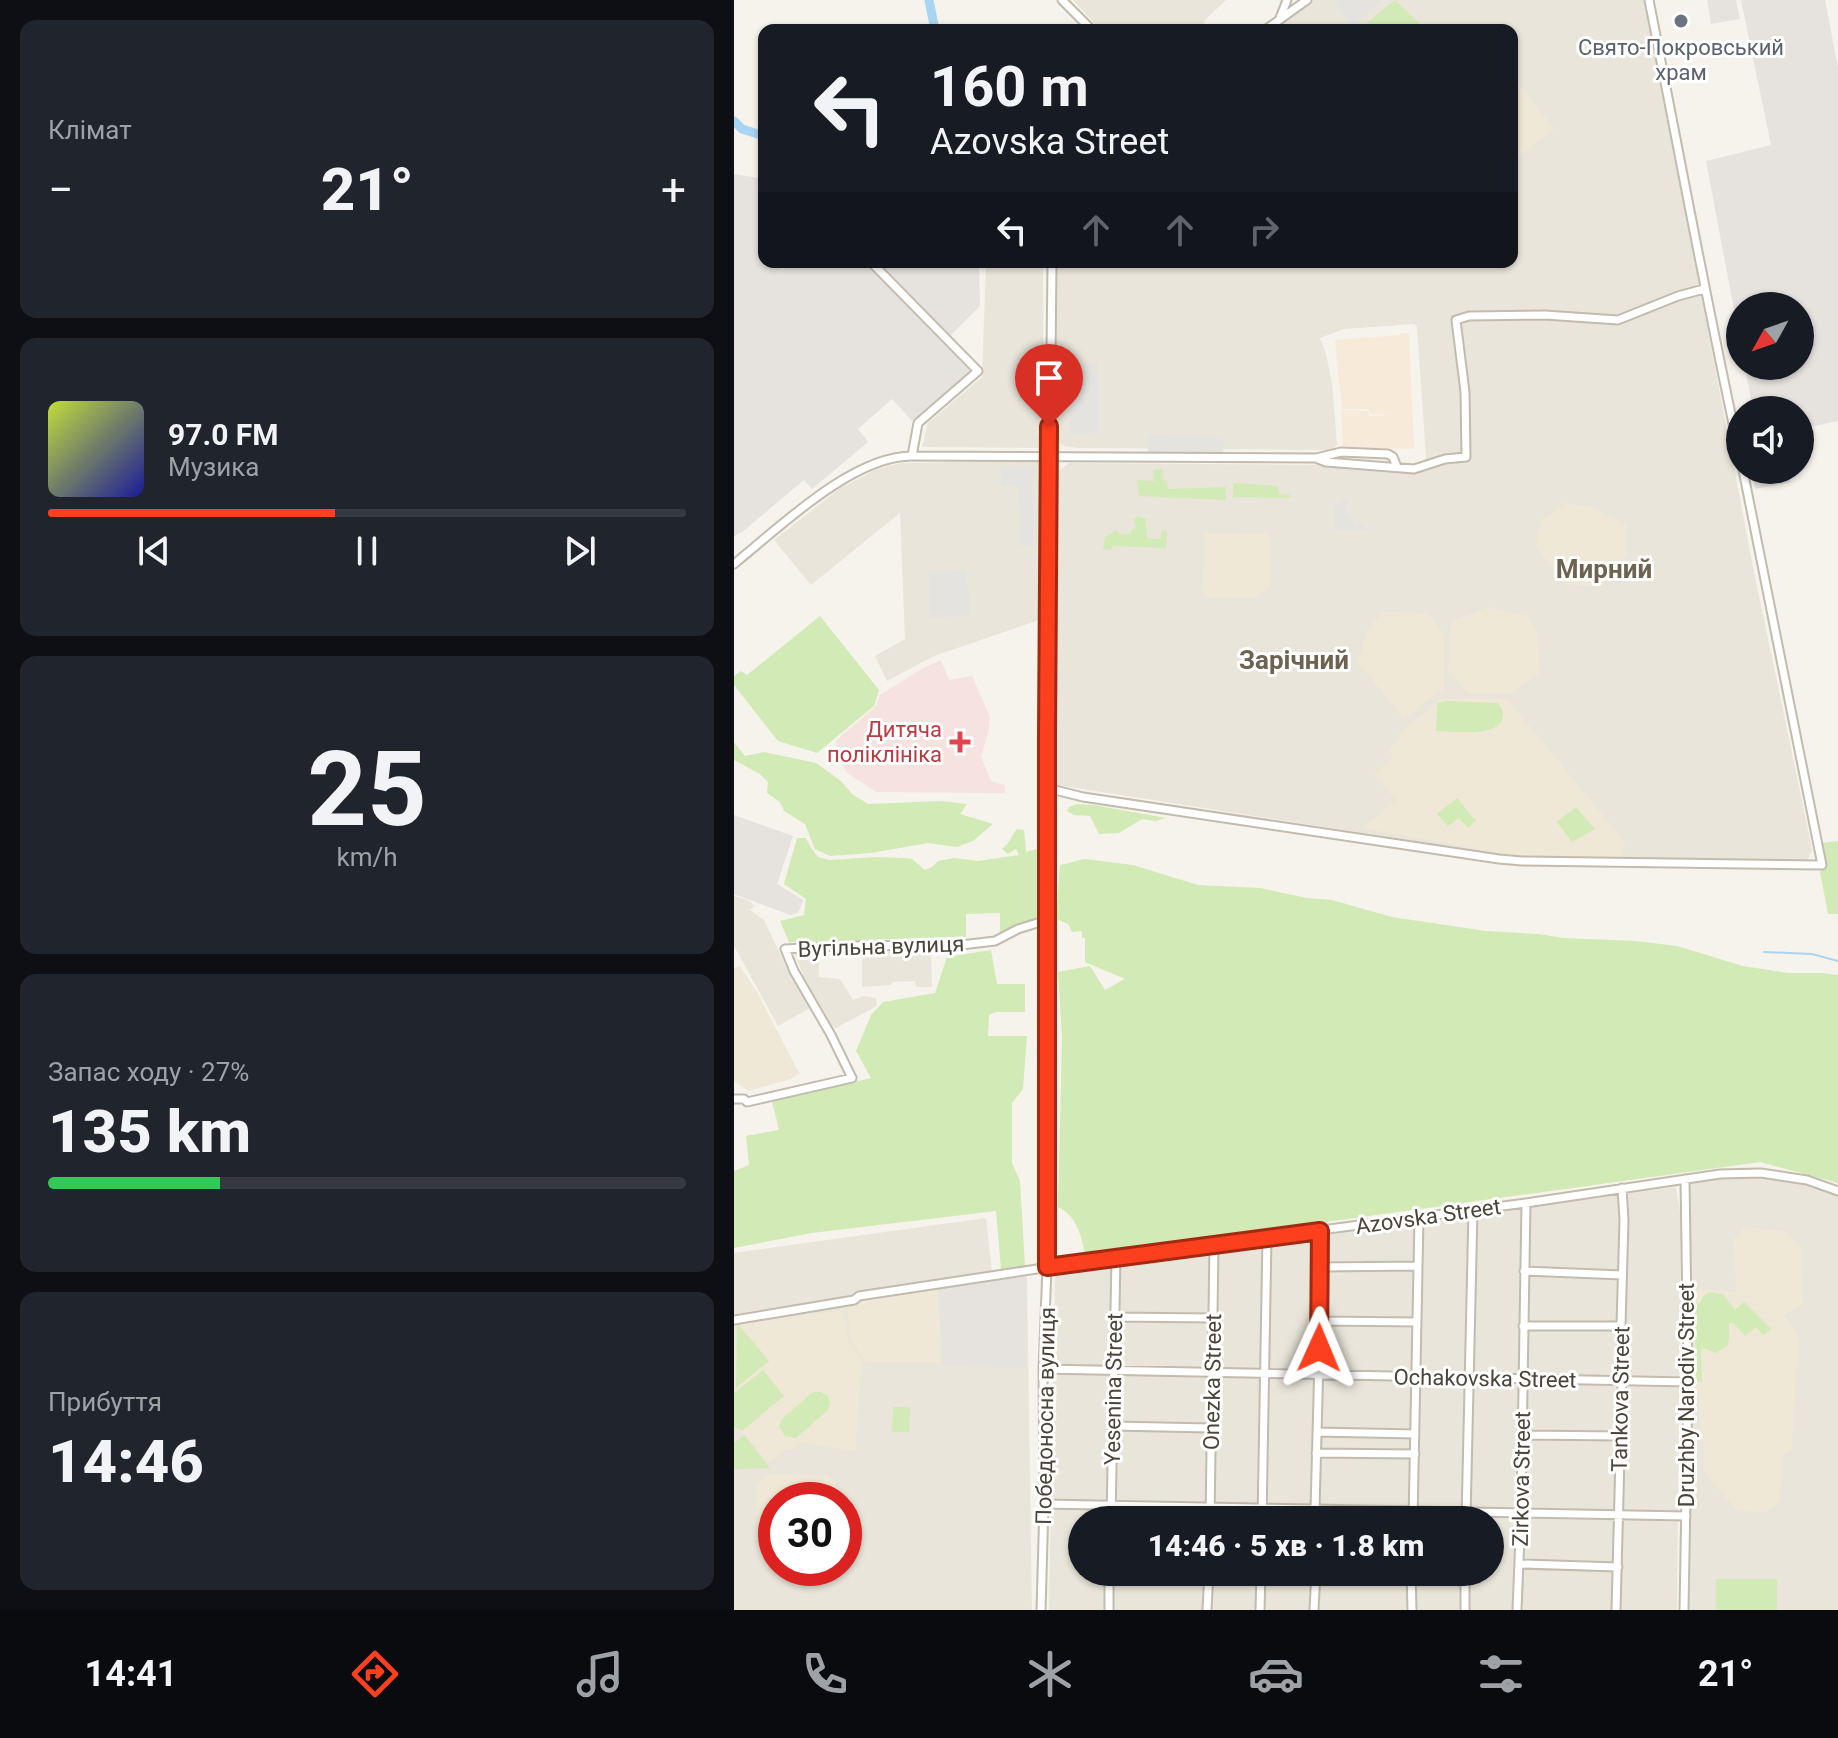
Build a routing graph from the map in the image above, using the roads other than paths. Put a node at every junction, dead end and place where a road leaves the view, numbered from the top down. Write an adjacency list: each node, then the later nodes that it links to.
1 (1062, 0): 6 (street)
2 (1307, 0): 5 (street)
3 (1649, 0): 10 (street)
4 (1285, 1): 5 (street)
5 (1279, 20): 7 (street)
6 (1086, 24)
7 (1273, 24)
8 (877, 268): 12 (street)
9 (1052, 268): 13 (street, Победоносна вулиця)
10 (1704, 289): 11 (street); 13 (street)
11 (1727, 396)
12 (912, 456): 13 (street); 15 (street)
13 (1049, 456): 16 (street, Победоносна вулиця)
14 (1746, 484): 16 (street)
15 (734, 562)
16 (1047, 788): 17 (street, Победоносна вулиця)
17 (1047, 920): 18 (street, Вугільна вулиця); 30 (street, Победоносна вулиця)
18 (734, 1099)
19 (1685, 1179): 20 (street, Azovska Street); 21 (street, Azovska Street); 50 (street, Druzhby Narodiv Street)
20 (1622, 1188): 22 (street, Azovska Street); 33 (street, Tankova Street)
21 (1838, 1191)
22 (1526, 1203): 23 (street, Azovska Street); 32 (street, Zirkova Street)
23 (1473, 1210): 24 (street, Azovska Street); 47 (street)
24 (1419, 1218): 25 (street, Azovska Street); 29 (street)
25 (1320, 1231): 26 (street, Azovska Street); 31 (street)
26 (1267, 1237): 27 (street, Azovska Street); 44 (street)
27 (1214, 1245): 28 (street, Azovska Street); 35 (street, Onezka Street)
28 (1116, 1257): 30 (street, Azovska Street); 34 (street, Yesenina Street)
29 (1418, 1266): 31 (street); 38 (street)
30 (1047, 1267): 36 (street, Azovska Street); 41 (street, Победоносна вулиця)
31 (1320, 1267): 37 (street)
32 (1524, 1271): 33 (street); 39 (street, Zirkova Street)
33 (1622, 1275): 40 (street, Tankova Street)
34 (1114, 1317): 35 (street); 42 (street, Yesenina Street)
35 (1213, 1318): 43 (street, Onezka Street)
36 (734, 1320)
37 (1320, 1321): 38 (street); 45 (street)
38 (1417, 1322): 46 (street)
39 (1523, 1326): 40 (street); 48 (street, Zirkova Street)
40 (1621, 1326): 49 (street, Tankova Street)
41 (1043, 1369): 42 (street, Ochakovska Street); 59 (street, Победоносна вулиця)
42 (1114, 1371): 43 (street, Ochakovska Street); 51 (street, Yesenina Street)
43 (1211, 1373): 44 (street, Ochakovska Street); 52 (street, Onezka Street)
44 (1264, 1374): 45 (street, Ochakovska Street); 62 (street)
45 (1318, 1374): 46 (street, Ochakovska Street); 53 (street)
46 (1415, 1377): 47 (street, Ochakovska Street); 54 (street)
47 (1469, 1378): 48 (street, Ochakovska Street); 65 (street)
48 (1523, 1378): 49 (street, Ochakovska Street); 55 (street, Zirkova Street)
49 (1622, 1381): 50 (street, Ochakovska Street); 56 (street, Tankova Street)
50 (1688, 1382): 69 (street, Druzhby Narodiv Street)
51 (1113, 1426): 52 (street); 60 (street, Yesenina Street)
52 (1210, 1428): 61 (street, Onezka Street)
53 (1317, 1432): 54 (street); 57 (street)
54 (1415, 1434): 58 (street)
55 (1523, 1435): 56 (street); 66 (street, Zirkova Street)
56 (1620, 1436): 68 (street, Tankova Street)
57 (1316, 1453): 58 (street); 63 (street)
58 (1415, 1454): 64 (street)
59 (1044, 1504): 60 (street); 78 (street, Победоносна вулиця)
60 (1111, 1504): 61 (street)
61 (1210, 1506)
62 (1262, 1506)
63 (1315, 1506)
64 (1414, 1506)
65 (1466, 1506)
66 (1521, 1512): 67 (street); 68 (street); 70 (street, Zirkova Street)
67 (1504, 1513)
68 (1619, 1516): 69 (street); 71 (street, Tankova Street)
69 (1686, 1516): 87 (street, Druzhby Narodiv Street)
70 (1520, 1564): 71 (street); 85 (street, Zirkova Street)
71 (1618, 1567): 86 (street, Tankova Street)
72 (1109, 1586): 79 (street)
73 (1208, 1586): 80 (street)
74 (1261, 1586): 81 (street)
75 (1315, 1586): 82 (street)
76 (1411, 1586): 83 (street)
77 (1465, 1586): 84 (street)
78 (1041, 1610)
79 (1109, 1610)
80 (1207, 1610)
81 (1260, 1610)
82 (1314, 1610)
83 (1412, 1610)
84 (1465, 1610)
85 (1517, 1610)
86 (1616, 1610)
87 (1684, 1610)

